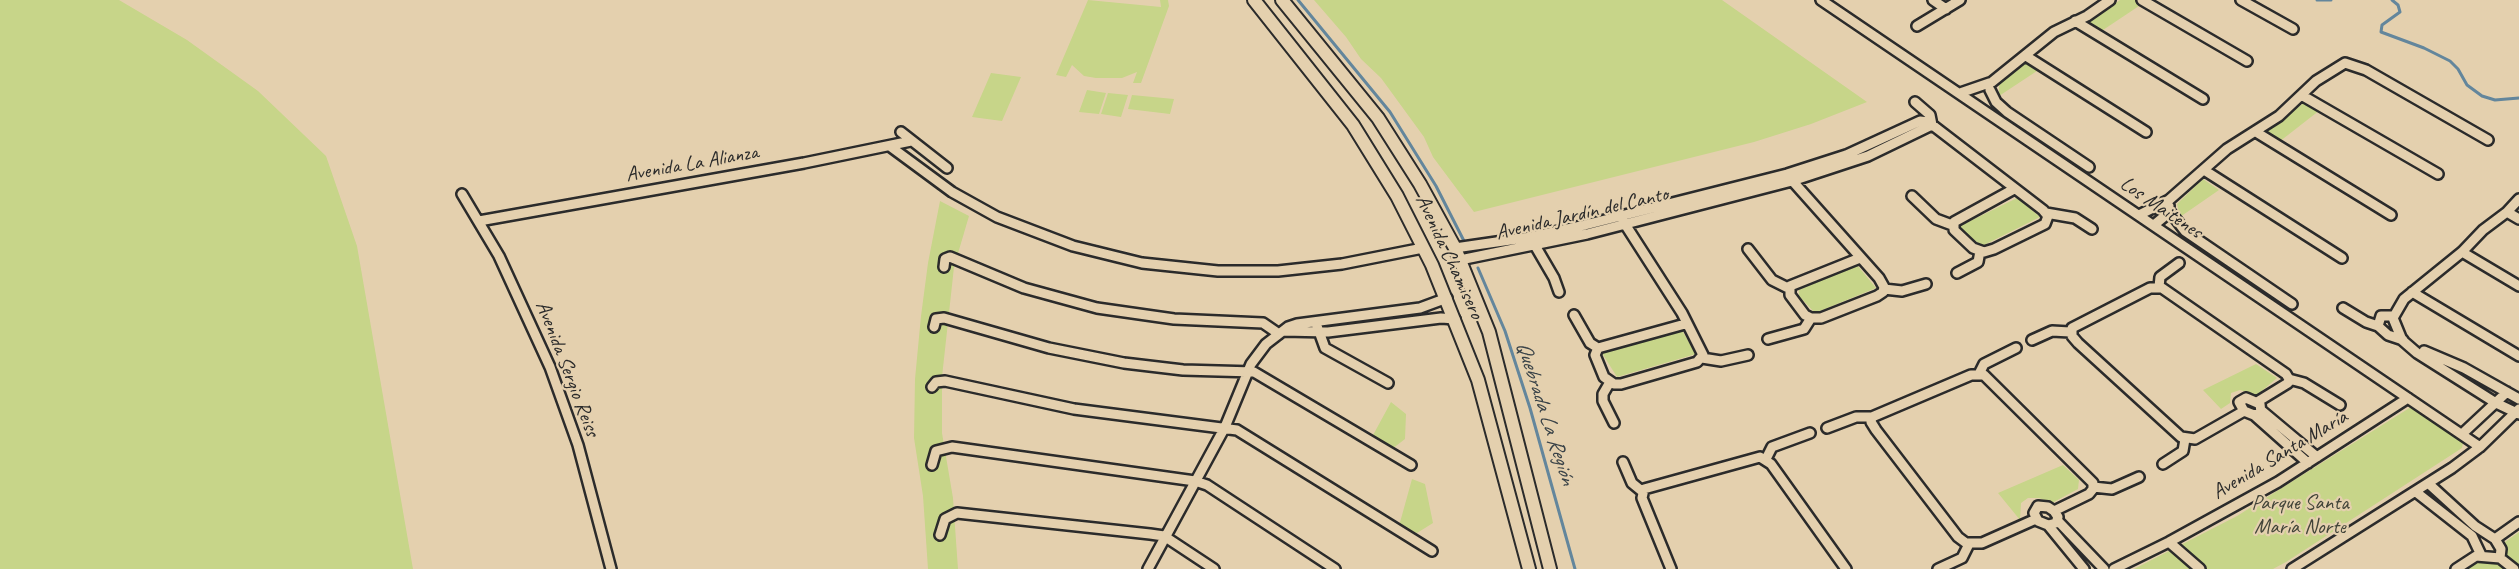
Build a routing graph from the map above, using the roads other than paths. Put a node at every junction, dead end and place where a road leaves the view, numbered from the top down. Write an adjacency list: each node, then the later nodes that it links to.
1 (1254, 0): 49 (street, Avenida Chamisero)
2 (1282, 0): 53 (street, Avenida Chamisero)
3 (1821, 0): 16 (street, Los Maitenes)
4 (1933, 0): 9 (street)
5 (1959, 0): 9 (street)
6 (2110, 0): 10 (street)
7 (2142, 0): 14 (street)
8 (2241, 0): 12 (street)
9 (1946, 9): 11 (street)
10 (2075, 21): 13 (street); 18 (street)
11 (1917, 26)
12 (2294, 29)
13 (2026, 56): 15 (street); 23 (street)
14 (2247, 61)
15 (1991, 86): 16 (street); 20 (street); 28 (street)
16 (1960, 93): 20 (street, Los Maitenes)
17 (2302, 96): 24 (street); 25 (street); 31 (street)
18 (2203, 99)
19 (1915, 102): 21 (street)
20 (1975, 104): 40 (street, Los Maitenes)
21 (1932, 125): 32 (street, Avenida Jardín del Canto); 33 (street)
22 (901, 132): 26 (street)
23 (2146, 132)
24 (2256, 132): 30 (street); 41 (street)
25 (2488, 140)
26 (911, 141): 27 (street, Avenida La Alianza); 29 (street)
27 (891, 147): 44 (street, Avenida La Alianza); 49 (street)
28 (2089, 167)
29 (947, 168)
30 (2204, 170): 37 (street); 55 (street)
31 (2438, 174)
32 (1789, 178): 43 (street, Avenida Jardín del Canto); 54 (street)
33 (2014, 189): 39 (street); 45 (street)
34 (462, 194): 44 (street, Avenida Sergio Reiss)
35 (1912, 196): 45 (street)
36 (2519, 199): 38 (street)
37 (2169, 205): 40 (street); 46 (street); 67 (street)
38 (2507, 212): 42 (street); 52 (street)
39 (2046, 213): 47 (street); 51 (street)
40 (2139, 215): 46 (street, Los Maitenes)
41 (2391, 215)
42 (2519, 219)
43 (1623, 220): 48 (street, Avenida Jardín del Canto); 74 (street)
44 (479, 221): 135 (street, Avenida Sergio Reiss)
45 (1952, 225): 51 (street)
46 (2154, 225): 97 (street, Los Maitenes)
47 (2092, 229)
48 (1533, 241): 53 (street, Avenida Jardín del Canto); 64 (street)
49 (1423, 248): 66 (street, Avenida Chamisero)
50 (1748, 249): 62 (street)
51 (1980, 251): 58 (street)
52 (2462, 252): 60 (street); 65 (street)
53 (1458, 254): 89 (street, Avenida Chamisero)
54 (1860, 258): 62 (street); 63 (street)
55 (2342, 258)
56 (2179, 263): 61 (street)
57 (944, 267): 79 (street)
58 (1957, 273)
59 (1926, 284): 63 (street)
60 (2519, 286)
61 (2158, 287): 78 (street); 92 (street)
62 (1788, 288): 71 (street)
63 (1884, 289): 71 (street)
64 (1558, 292)
65 (2412, 292): 70 (street); 86 (street)
66 (1447, 298): 72 (street, Avenida Chamisero); 73 (street)
67 (2292, 304)
68 (2343, 308): 75 (street)
69 (1574, 315): 83 (street)
70 (2394, 316): 75 (street); 82 (street)
71 (1811, 318): 80 (street)
72 (1455, 319): 77 (street); 88 (street, Avenida Chamisero)
73 (1316, 320): 77 (street); 79 (street)
74 (1685, 324): 83 (street); 87 (street)
75 (2378, 326): 82 (street)
76 (934, 327): 90 (street)
77 (1318, 331): 79 (street); 93 (street)
78 (2070, 332): 81 (street); 110 (street)
79 (1281, 333): 90 (street)
80 (1768, 339)
81 (2032, 340)
82 (2402, 340): 96 (street); 99 (street)
83 (1598, 348): 94 (street)
84 (2016, 348): 91 (street)
85 (1748, 355): 87 (street)
86 (2519, 356)
87 (1702, 358): 94 (street)
88 (1471, 360): 89 (street); 139 (street, Avenida Chamisero)
89 (1496, 360): 140 (street, Avenida Chamisero)
90 (1248, 371): 106 (street); 117 (street)
91 (1979, 374): 104 (street); 121 (street)
92 (2289, 379): 100 (street); 101 (street)
93 (1388, 382)
94 (1610, 382): 105 (street)
95 (932, 387): 106 (street)
96 (2507, 392): 98 (street); 99 (street)
97 (2408, 398): 109 (street, Los Maitenes); 113 (street, Avenida Santa María)
98 (2519, 399)
99 (2496, 403): 103 (street); 109 (street)
100 (2340, 405)
101 (2258, 410): 102 (street); 102 (street); 113 (street)
102 (2244, 411): 110 (street)
103 (2518, 412): 111 (street)
104 (1872, 417): 107 (street); 131 (street)
105 (1614, 423)
106 (1225, 427): 119 (street); 132 (street)
107 (1827, 428)
108 (1810, 433): 112 (street)
109 (2462, 434): 111 (street, Los Maitenes)
110 (2185, 439): 115 (street)
111 (2480, 447): 120 (street)
112 (1766, 459): 122 (street); 142 (street)
113 (2313, 460): 130 (street, Avenida Santa María)
114 (1623, 462): 122 (street)
115 (2163, 464)
116 (932, 465): 119 (street)
117 (1412, 465)
118 (2139, 477): 121 (street)
119 (1194, 481): 128 (street); 138 (street)
120 (2429, 484): 123 (street); 129 (street)
121 (2093, 487): 125 (street)
122 (1643, 492): 141 (street)
123 (2416, 492): 133 (street); 148 (street)
124 (2036, 519): 125 (street); 125 (street); 131 (street)
125 (2053, 519): 144 (street); 145 (street)
126 (2519, 522): 129 (street)
127 (940, 535): 128 (street)
128 (1164, 536): 136 (street); 137 (street)
129 (2495, 539): 134 (street)
130 (2169, 542): 146 (street, Avenida Santa María); 147 (street)
131 (1969, 544): 143 (street)
132 (1432, 552)
133 (2481, 555): 134 (street); 149 (street)
134 (2500, 558): 150 (street)
135 (611, 569)
136 (1148, 569)
137 (1214, 569)
138 (1335, 569)
139 (1529, 569)
140 (1550, 569)
141 (1671, 569)
142 (1846, 569)
143 (1938, 569)
144 (2084, 569)
145 (2104, 569)
146 (2115, 569)
147 (2200, 569)
148 (2292, 569)
149 (2456, 569)
150 (2514, 569)

